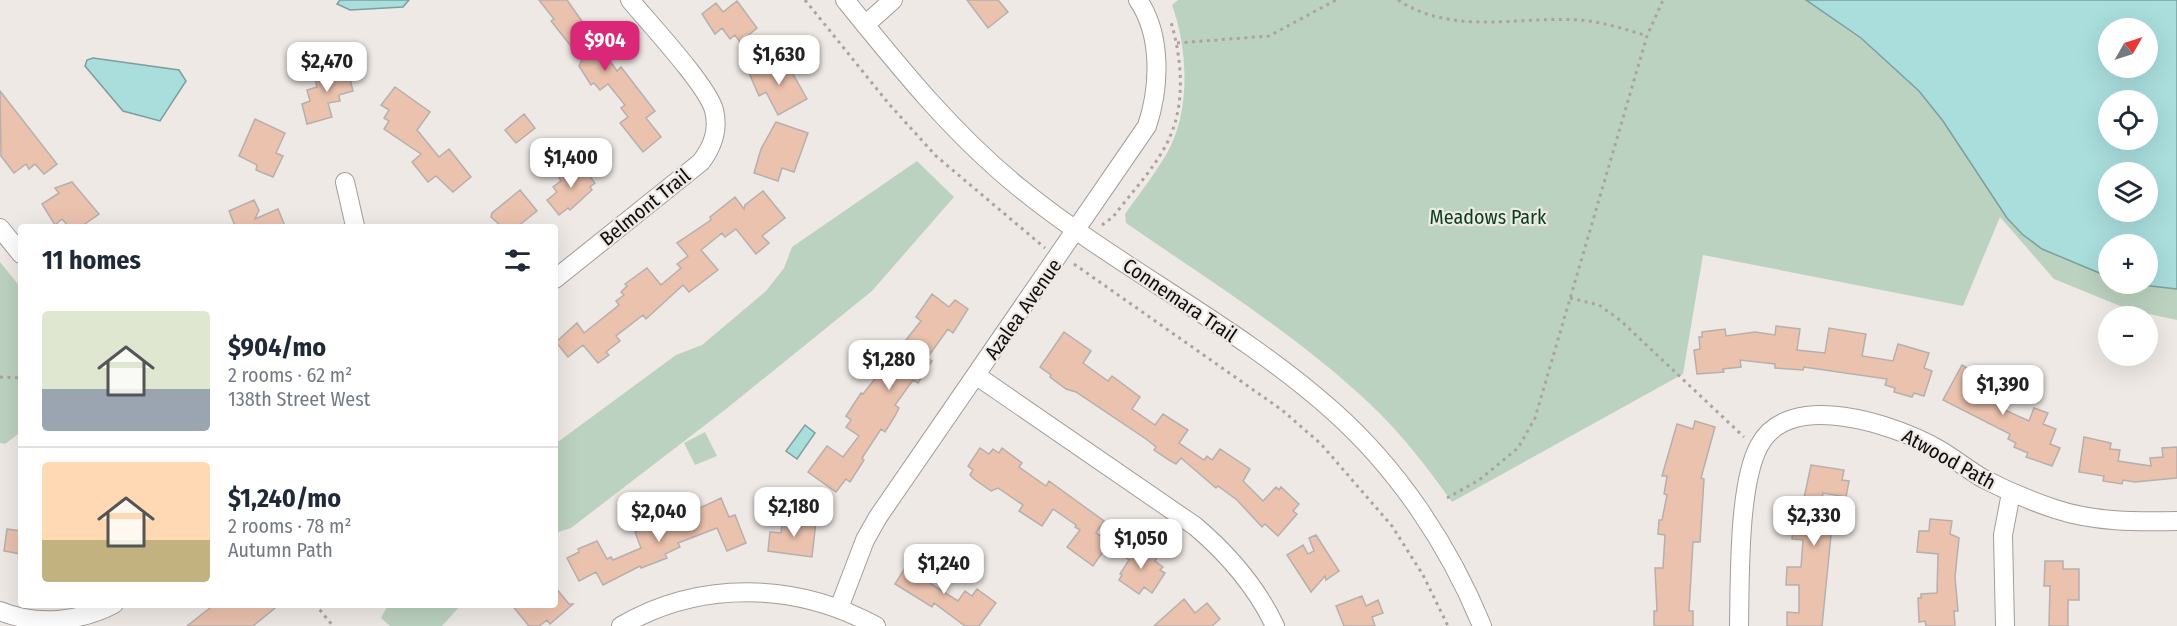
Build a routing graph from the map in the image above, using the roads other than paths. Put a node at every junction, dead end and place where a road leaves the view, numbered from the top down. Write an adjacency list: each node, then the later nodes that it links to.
1 (630, 0): 11 (street, Belmont Trail)
2 (845, 0): 5 (street, Connemara Trail)
3 (893, 0): 5 (street)
4 (1138, 0): 9 (street, Azalea Avenue)
5 (865, 25): 9 (street, Connemara Trail)
6 (345, 182): 7 (street)
7 (355, 224)
8 (0, 228): 10 (street)
9 (1077, 230): 12 (street, Azalea Avenue); 21 (street, Connemara Trail)
10 (18, 250)
11 (558, 277)
12 (977, 376): 16 (street, Azalea Avenue); 20 (street)
13 (2011, 493): 14 (street, Atwood Path); 22 (street, Atwood Path); 23 (street)
14 (2177, 521)
15 (105, 608): 17 (street)
16 (839, 608): 18 (street); 19 (street)
17 (0, 611)
18 (621, 626)
19 (876, 626)
20 (1275, 626)
21 (1482, 626)
22 (1739, 626)
23 (2005, 626)

